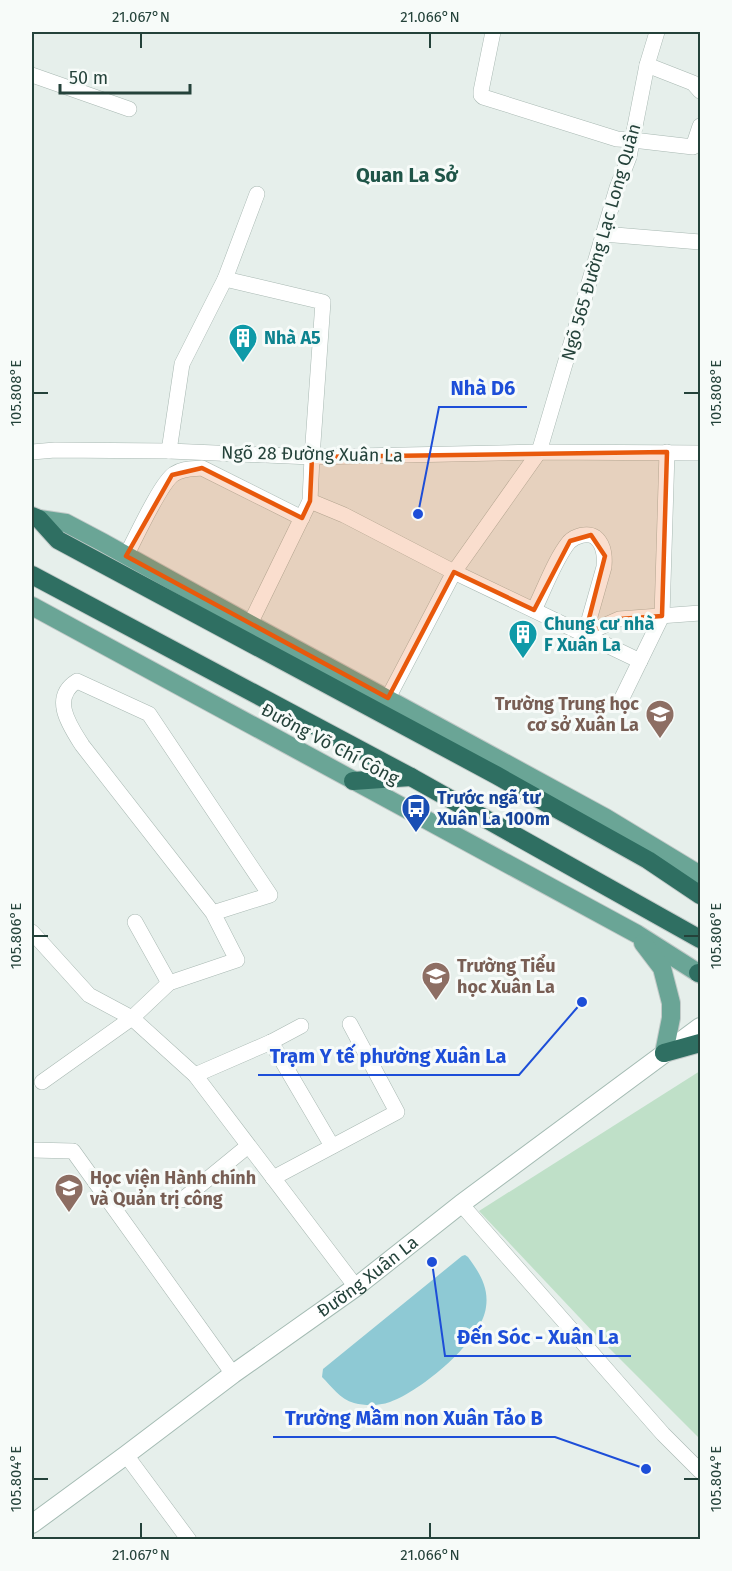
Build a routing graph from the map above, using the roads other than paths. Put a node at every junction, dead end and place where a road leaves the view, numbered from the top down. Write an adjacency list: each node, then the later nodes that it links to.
1 (493, 32): 8 (street)
2 (657, 32): 3 (street, Ngõ 565 Đường Lạc Long Quân)
3 (646, 65): 5 (street); 8 (street, Ngõ 565 Đường Lạc Long Quân)
4 (32, 75): 6 (street)
5 (700, 90)
6 (129, 109)
7 (700, 126): 8 (street)
8 (633, 140): 10 (street, Ngõ 565 Đường Lạc Long Quân)
9 (257, 194): 12 (street)
10 (603, 234): 11 (street); 15 (street, Ngõ 565 Đường Lạc Long Quân)
11 (700, 242)
12 (225, 279): 13 (street); 18 (street)
13 (170, 451): 14 (street, Ngõ 28 Đường Xuân La); 18 (street, Ngõ 28 Đường Xuân La)
14 (32, 452)
15 (539, 452): 16 (street, Ngõ 28 Đường Xuân La); 18 (street, Ngõ 28 Đường Xuân La); 23 (street, Ngõ 565 Đường Lạc Long Quân)
16 (666, 452): 17 (street, Ngõ 28 Đường Xuân La); 28 (street)
17 (700, 453)
18 (312, 457): 19 (street)
19 (310, 501): 21 (street); 23 (street)
20 (35, 518): 22 (main road); 37 (highway)
21 (302, 518): 22 (street); 29 (street)
22 (126, 556): 29 (main road)
23 (454, 572): 26 (street); 32 (street, Ngõ 565 Đường Lạc Long Quân)
24 (32, 575): 34 (highway, Đường Võ Chí Công)
25 (32, 606): 35 (main road, Đường Võ Chí Công)
26 (534, 610): 30 (street); 30 (street)
27 (700, 613): 28 (street)
28 (662, 616): 30 (street); 31 (street)
29 (250, 624): 32 (main road)
30 (585, 634): 31 (street)
31 (640, 661): 33 (street)
32 (388, 698): 36 (main road)
33 (620, 702)
34 (411, 777): 35 (highway); 42 (highway, Đường Võ Chí Công)
35 (354, 781): 41 (main road, Đường Võ Chí Công)
36 (700, 875)
37 (700, 895)
38 (213, 913): 38 (street); 44 (street)
39 (135, 922): 44 (street)
40 (32, 932): 45 (street)
41 (637, 934): 43 (main road, Đường Võ Chí Công); 51 (main road)
42 (700, 939)
43 (700, 973)
44 (169, 983): 45 (street)
45 (132, 1018): 52 (street); 53 (street)
46 (350, 1024): 55 (street)
47 (301, 1026): 49 (street)
48 (700, 1027): 51 (street, Đường Xuân La)
49 (271, 1042): 52 (street); 55 (street)
50 (700, 1043): 51 (highway)
51 (664, 1053): 59 (street, Đường Xuân La)
52 (195, 1075): 54 (street)
53 (42, 1082)
54 (248, 1146): 57 (street); 58 (street)
55 (332, 1146): 57 (street)
56 (32, 1150): 61 (street)
57 (273, 1178): 60 (street)
58 (182, 1200)
59 (461, 1204): 60 (street, Đường Xuân La); 63 (street)
60 (356, 1287): 61 (street, Đường Xuân La)
61 (233, 1374): 62 (street, Đường Xuân La)
62 (126, 1455): 64 (street, Đường Xuân La); 65 (street)
63 (700, 1471)
64 (32, 1524)
65 (189, 1539)

